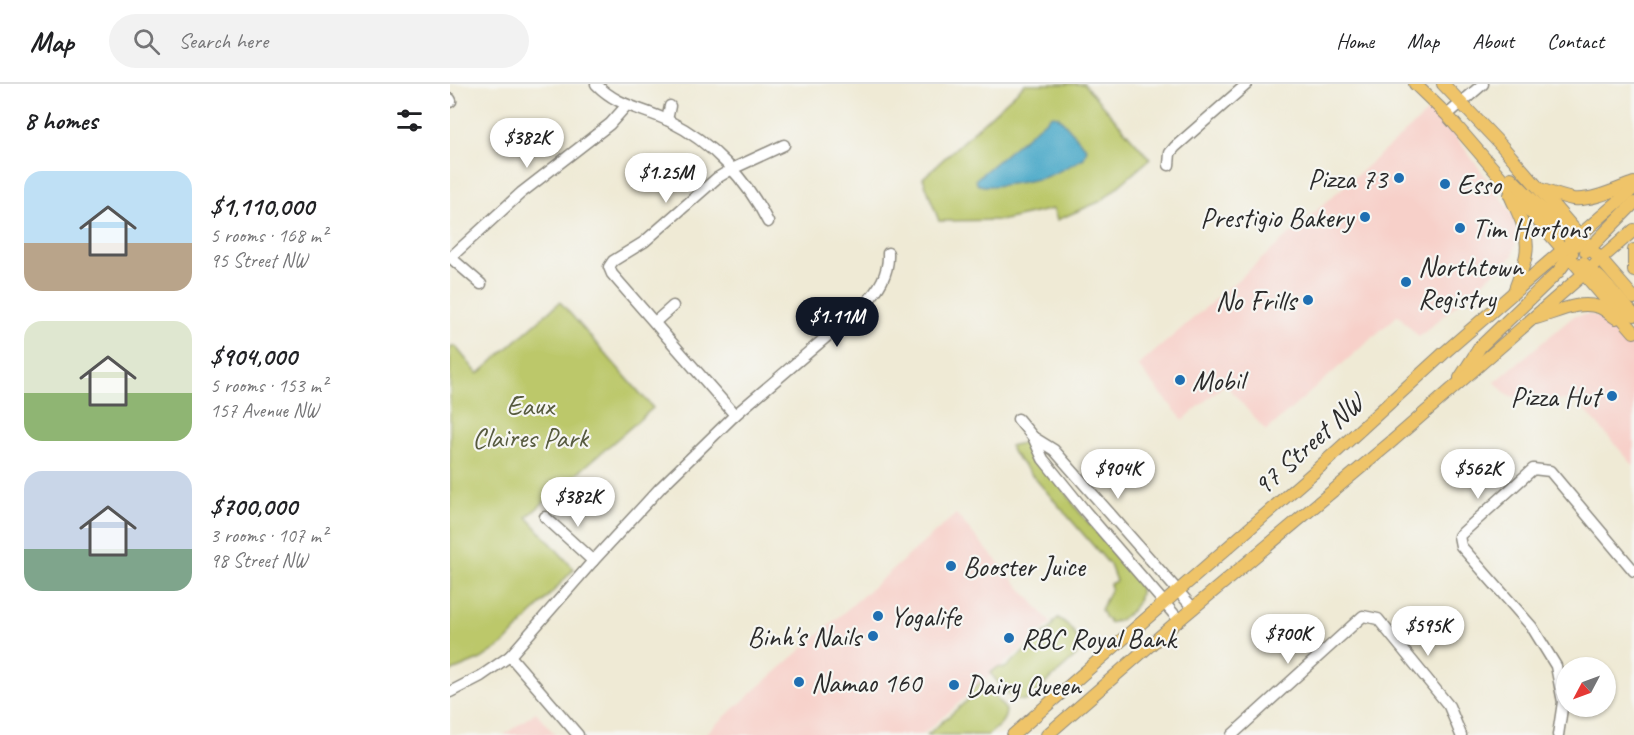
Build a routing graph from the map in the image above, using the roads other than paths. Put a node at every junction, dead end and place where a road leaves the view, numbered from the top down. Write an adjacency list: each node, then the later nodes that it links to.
1 (596, 84): 7 (street)
2 (1247, 84): 12 (street)
3 (1415, 84): 9 (main road)
4 (1443, 84): 6 (main road)
5 (1483, 84): 6 (street)
6 (1462, 102): 9 (street); 17 (main road)
7 (626, 106): 10 (street); 25 (street)
8 (670, 106): 10 (street)
9 (1447, 116): 13 (main road)
10 (667, 120): 14 (street)
11 (784, 145): 14 (street)
12 (1169, 165)
13 (1490, 165): 15 (main road); 24 (main road)
14 (732, 169): 20 (street); 33 (street)
15 (1504, 183): 24 (main road); 29 (main road)
16 (1634, 183): 17 (main road)
17 (1538, 188): 24 (main road)
18 (1634, 188): 24 (main road, 97 Street NW)
19 (1634, 203): 24 (main road)
20 (768, 222)
21 (1634, 230): 26 (main road, 97 Street NW)
22 (1634, 250): 27 (main road)
23 (888, 253): 36 (street)
24 (1578, 253): 26 (main road, 97 Street NW); 29 (main road, 97 Street NW); 32 (main road, 97 Street NW); 34 (main road); 35 (main road)
25 (451, 257): 28 (street)
26 (1601, 259): 30 (main road)
27 (1634, 271)
28 (481, 284)
29 (1514, 292): 42 (main road, 97 Street NW)
30 (1634, 298)
31 (674, 306): 33 (street)
32 (1532, 319): 34 (main road); 35 (main road, 97 Street NW)
33 (655, 322): 36 (street)
34 (1632, 324)
35 (1454, 386): 44 (main road, 97 Street NW)
36 (735, 415): 40 (street)
37 (1018, 419): 38 (street)
38 (1033, 437): 42 (street); 43 (street)
39 (545, 516): 40 (street)
40 (593, 561): 46 (street)
41 (1634, 571): 53 (street)
42 (1178, 591): 43 (main road, 97 Street NW); 44 (street)
43 (1164, 603): 45 (street); 49 (main road, 97 Street NW)
44 (1193, 608): 45 (main road, 97 Street NW)
45 (1179, 620): 50 (main road, 97 Street NW)
46 (510, 656): 47 (street); 48 (street)
47 (450, 692)
48 (578, 735)
49 (1013, 735)
50 (1047, 735)
51 (1232, 735): 52 (street)
52 (1461, 735)
53 (1558, 735)

